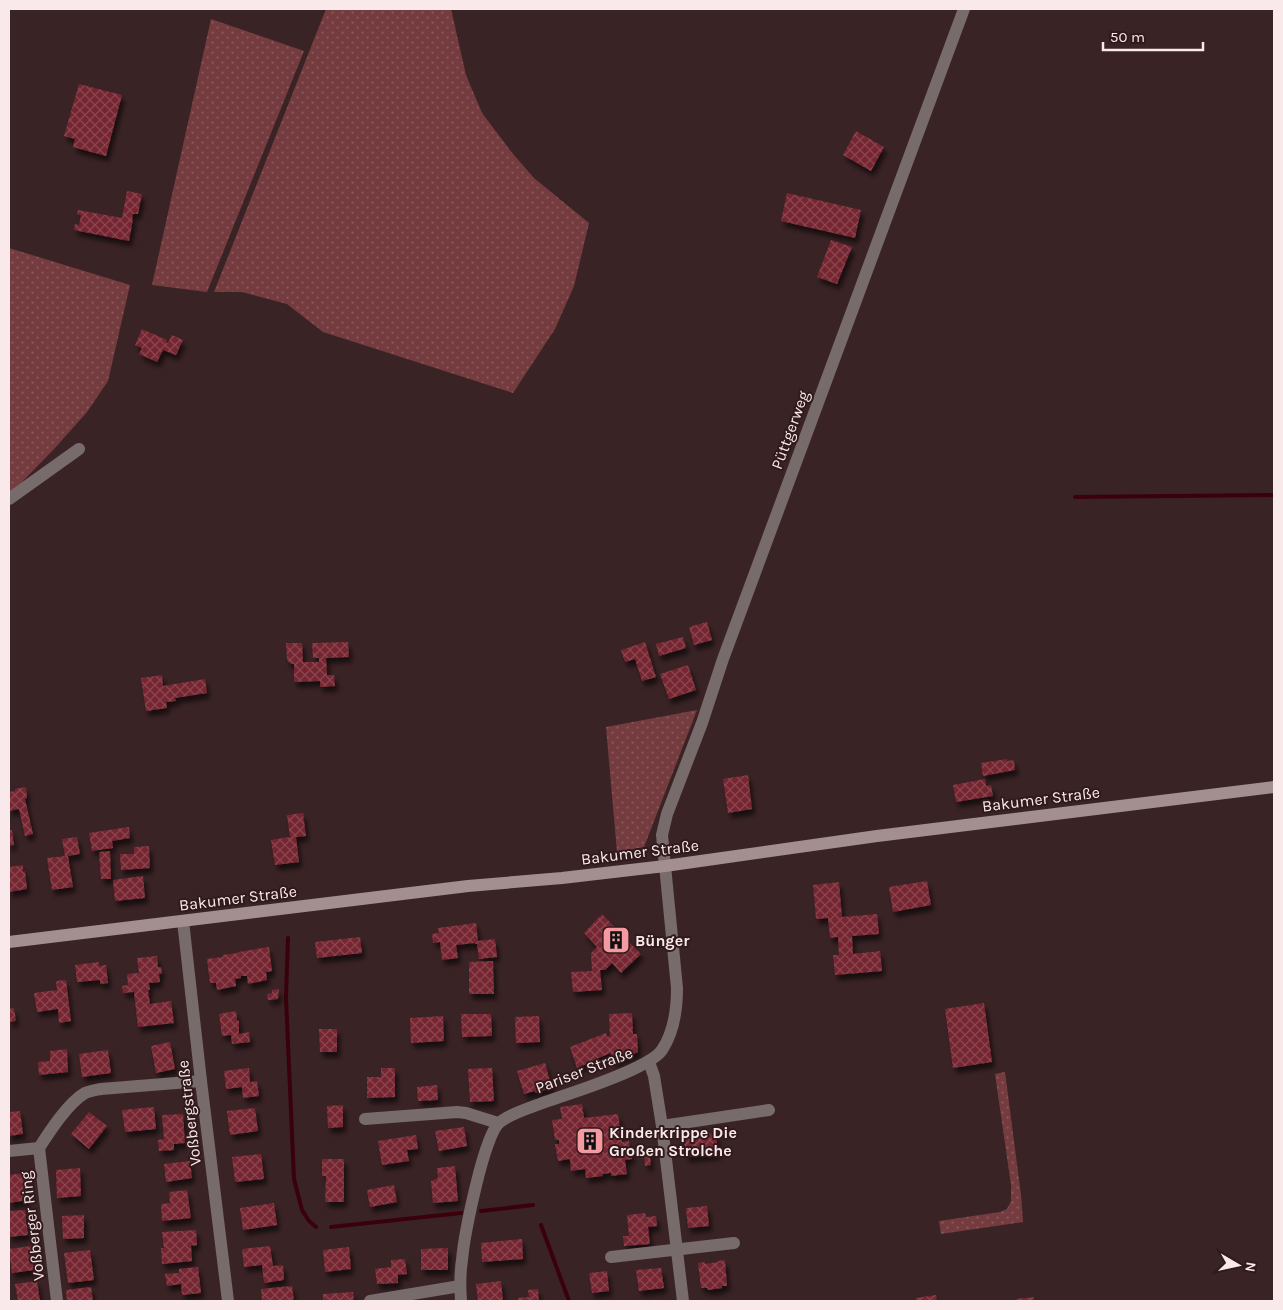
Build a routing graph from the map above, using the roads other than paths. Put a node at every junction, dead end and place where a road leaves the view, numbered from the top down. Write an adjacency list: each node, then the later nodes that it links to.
1 (964, 9): 5 (street, Püttgerweg)
2 (79, 449): 3 (street)
3 (9, 499)
4 (1274, 787): 5 (main road, Bakumer Straße)
5 (665, 866): 6 (main road, Bakumer Straße); 8 (street, Pariser Straße)
6 (183, 921): 7 (main road, Bakumer Straße); 9 (street, Voßbergstraße)
7 (9, 942)
8 (649, 1062): 12 (street, Pariser Straße); 13 (street)
9 (201, 1080): 14 (street, Voßberger Ring); 21 (street, Voßbergstraße)
10 (769, 1110): 13 (street)
11 (365, 1119): 12 (street)
12 (498, 1123): 19 (street)
13 (662, 1126): 17 (street)
14 (39, 1148): 15 (street, Voßberger Ring); 20 (street, Voßberger Ring)
15 (9, 1151)
16 (734, 1244): 17 (street)
17 (676, 1250): 18 (street); 24 (street)
18 (611, 1257)
19 (460, 1286): 22 (street); 23 (street)
20 (57, 1301)
21 (228, 1301)
22 (370, 1301)
23 (461, 1301)
24 (682, 1301)

